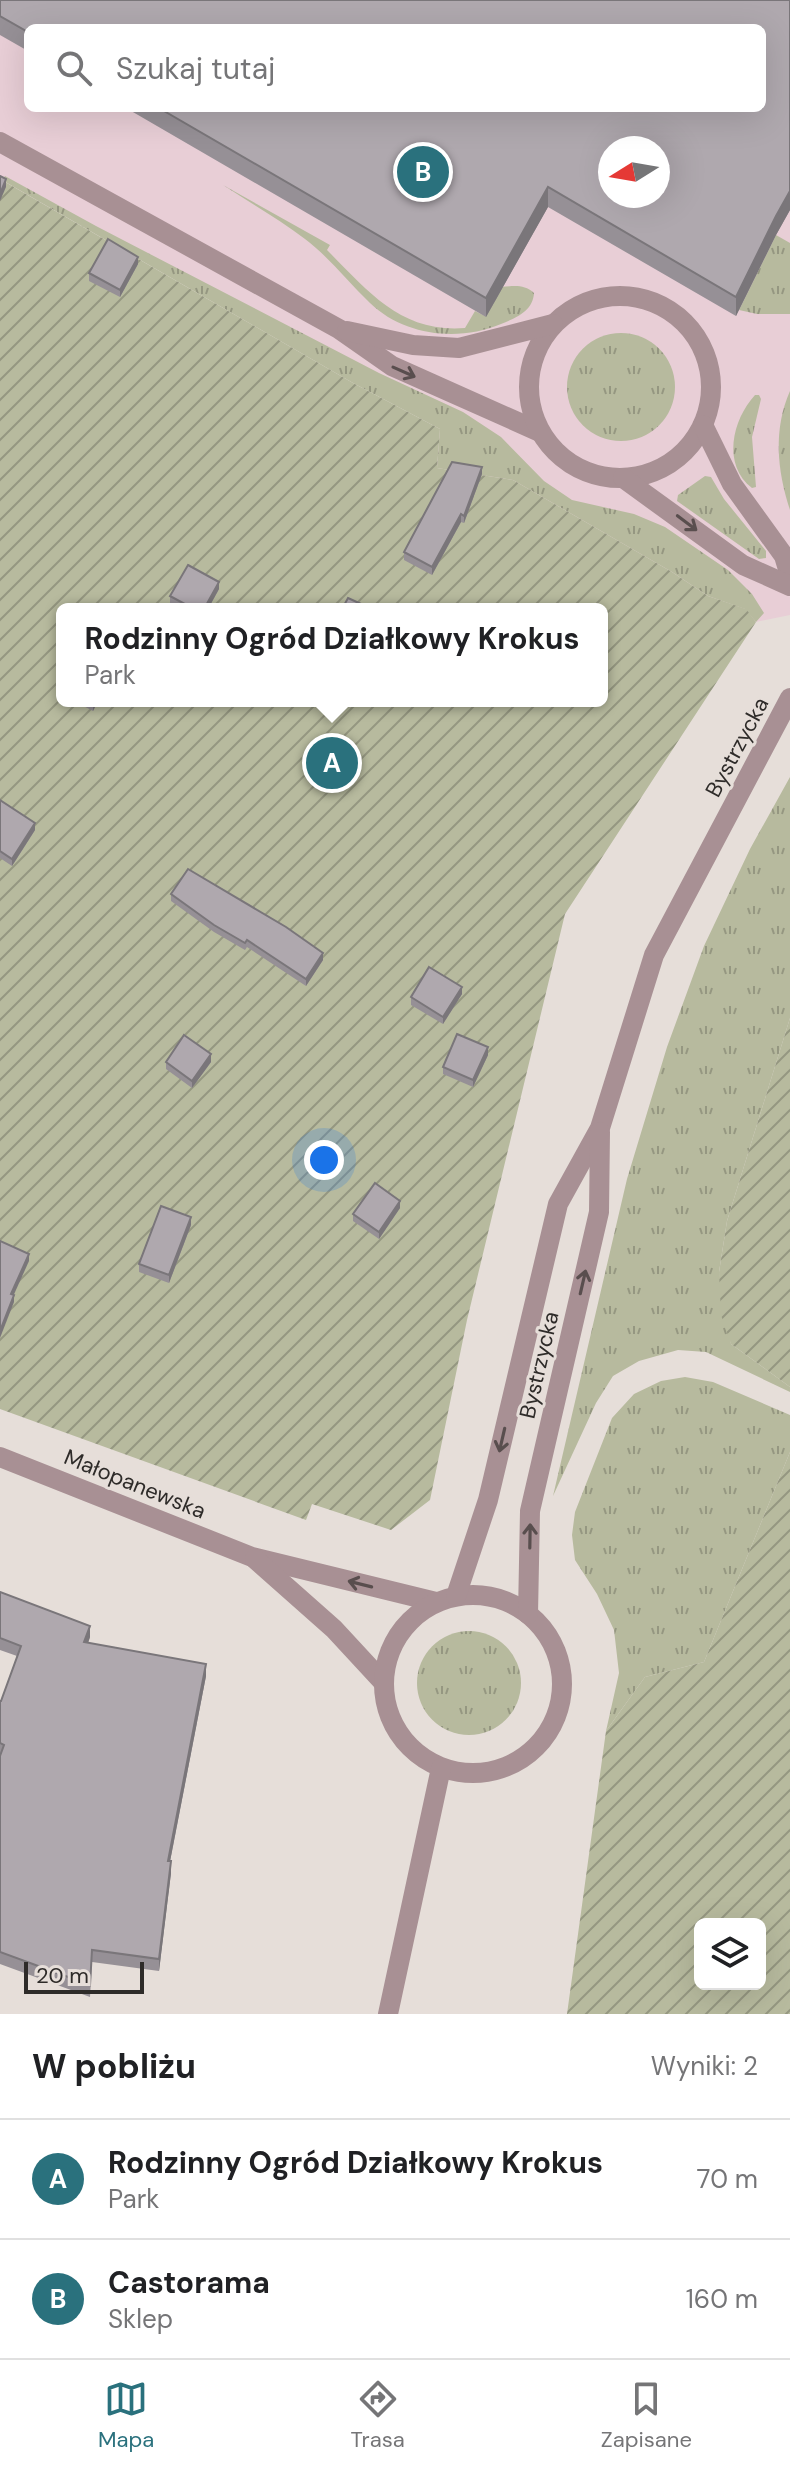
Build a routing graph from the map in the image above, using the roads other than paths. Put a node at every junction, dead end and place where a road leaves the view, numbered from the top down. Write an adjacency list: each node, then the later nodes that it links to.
1 (0, 142): 3 (street)
2 (553, 324): 3 (street); 4 (street); 5 (street)
3 (339, 329): 5 (street, one-way to 5)
4 (703, 425): 6 (street); 7 (street)
5 (540, 432): 6 (street)
6 (623, 478): 8 (street, one-way to 8)
7 (790, 576)
8 (790, 586)
9 (790, 698): 10 (street, Bystrzycka)
10 (600, 1128): 13 (street, Bystrzycka, one-way to 13); 15 (street, Bystrzycka, one-way to 10)
11 (0, 1457): 12 (street, Małopanewska)
12 (252, 1557): 14 (street, Małopanewska, one-way to 12); 16 (street, Małopanewska)
13 (456, 1596): 14 (street); 15 (street)
14 (436, 1602): 16 (street)
15 (528, 1614): 17 (street)
16 (383, 1682): 17 (street)
17 (441, 1768): 18 (street)
18 (388, 2014)

